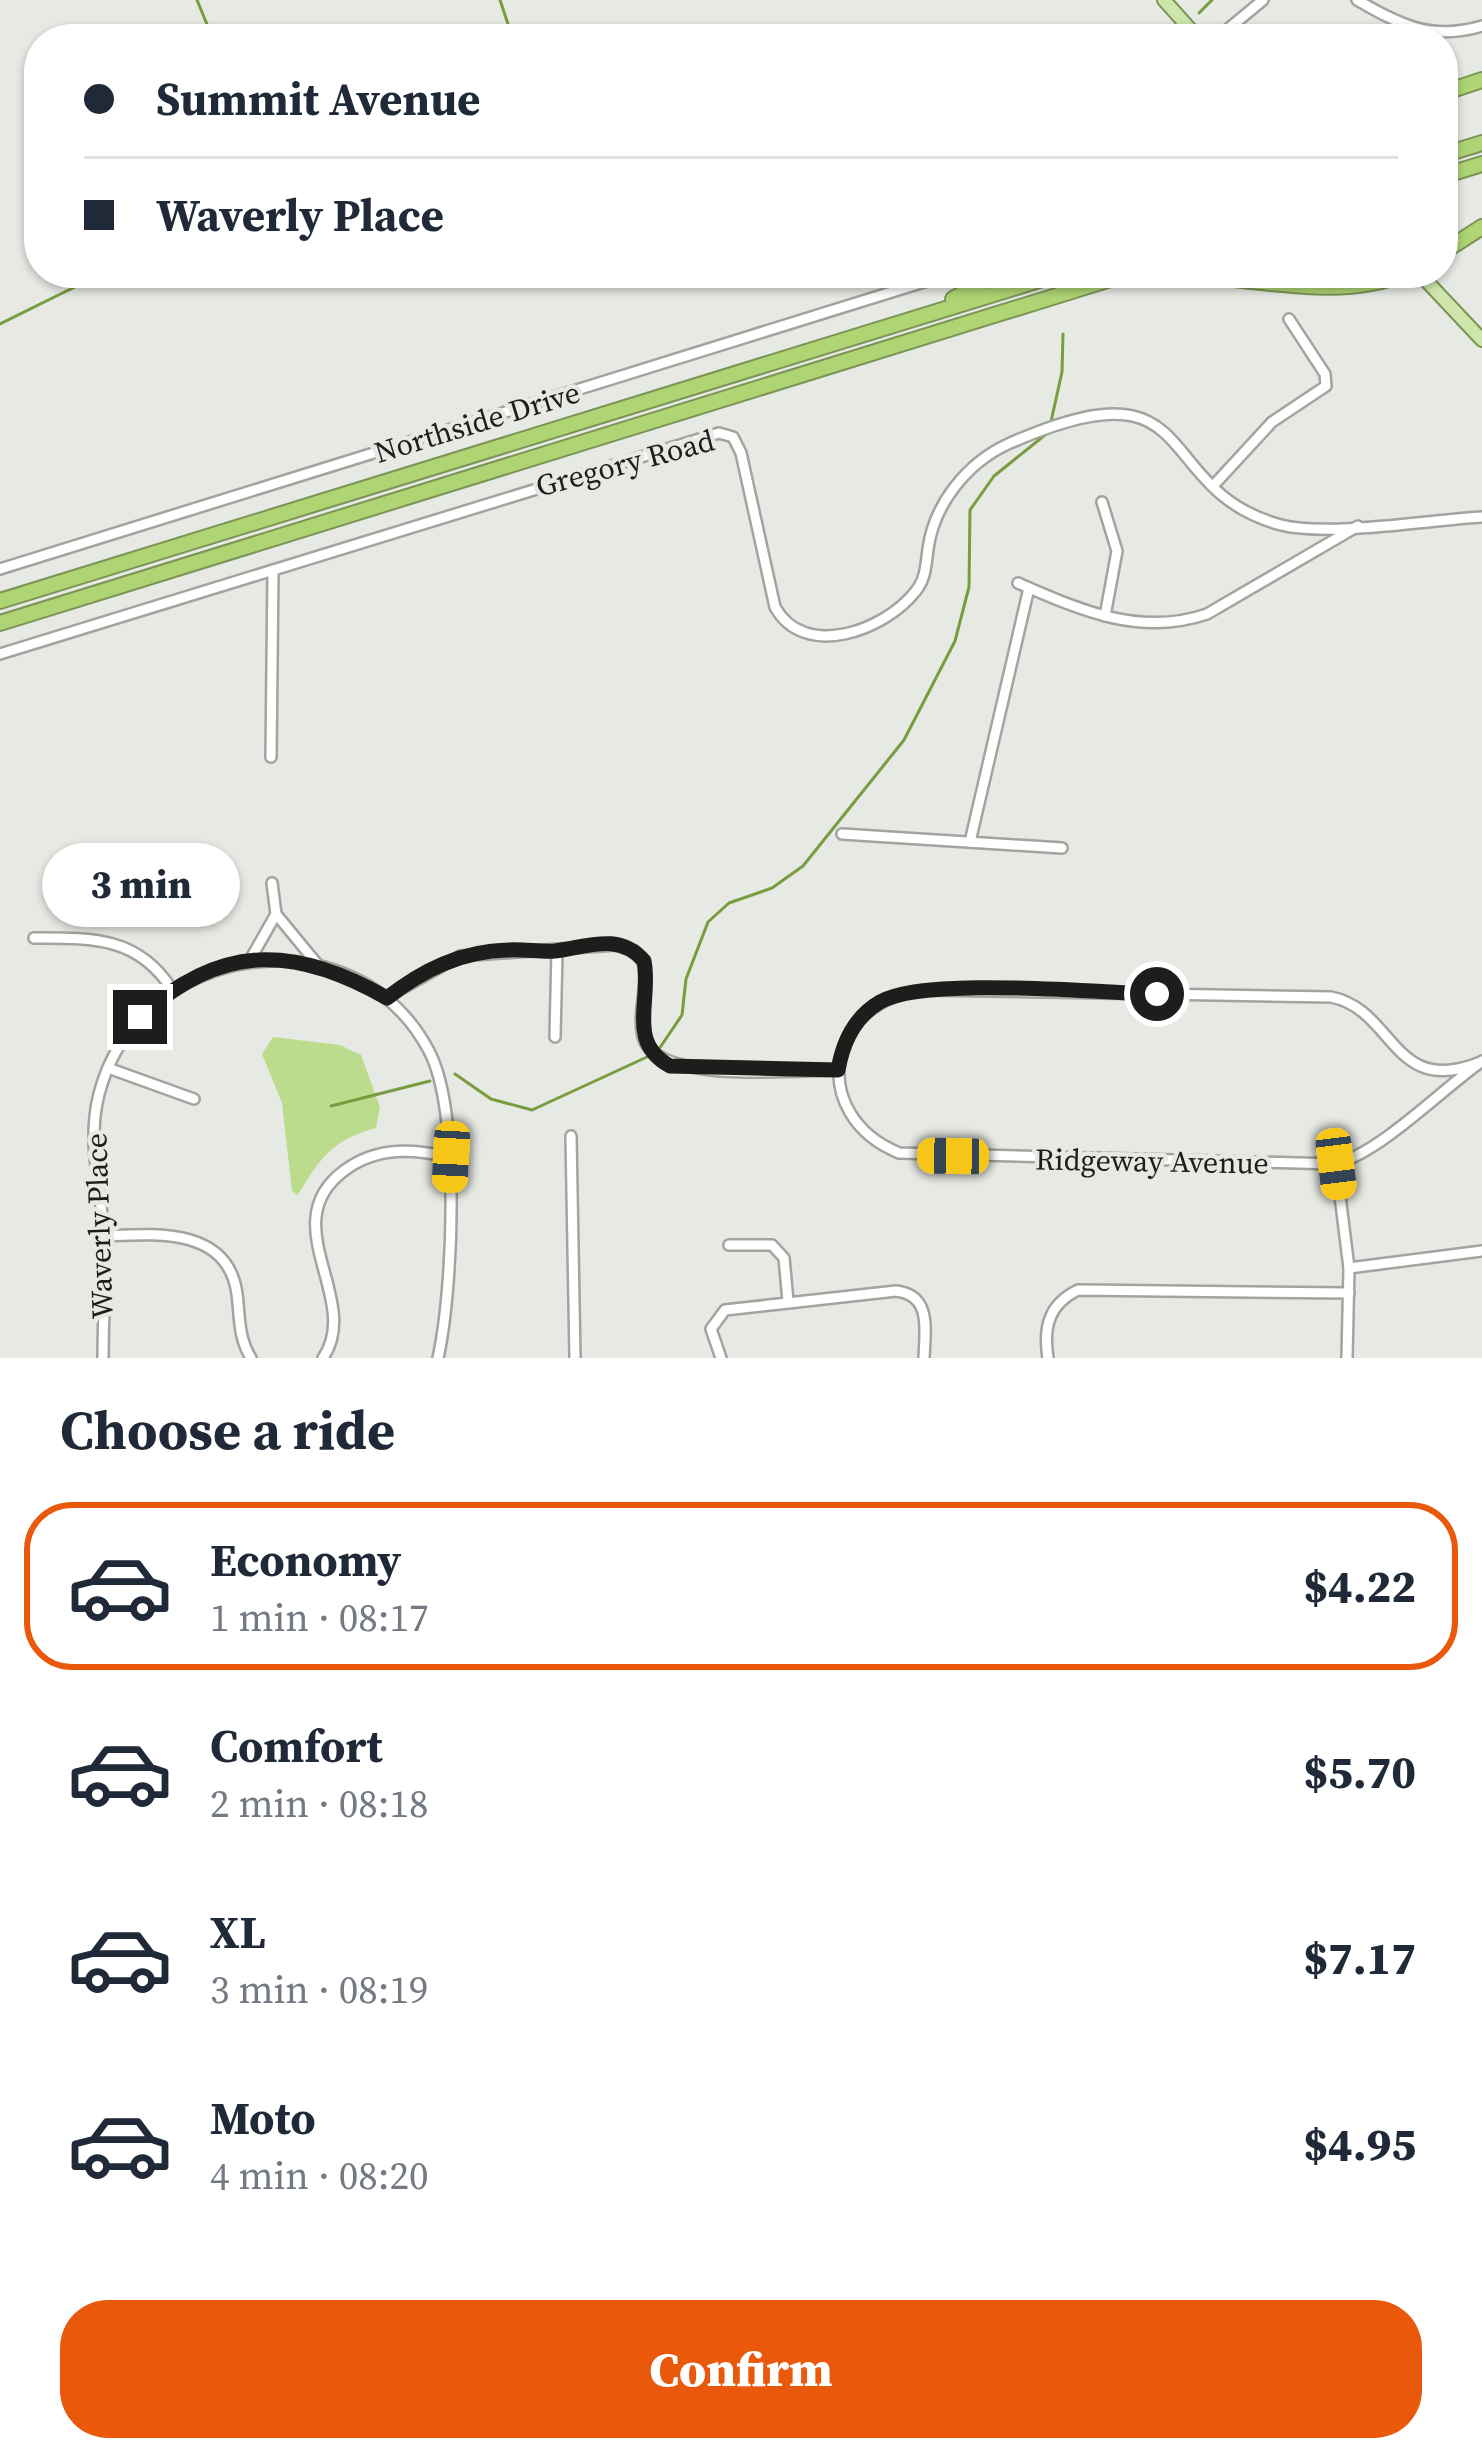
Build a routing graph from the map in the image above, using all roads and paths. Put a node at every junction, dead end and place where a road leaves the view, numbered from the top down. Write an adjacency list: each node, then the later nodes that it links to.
1 (1164, 0): 4 (main road)
2 (1263, 0): 5 (street)
3 (1357, 0): 6 (street)
4 (1185, 24)
5 (1234, 24)
6 (1408, 24)
7 (905, 288): 19 (street, Northside Drive)
8 (971, 288): 13 (highway)
9 (1014, 288): 13 (highway)
10 (1082, 288): 23 (highway)
11 (1433, 288): 14 (main road)
12 (1288, 319): 15 (street)
13 (859, 336): 21 (highway)
14 (1482, 340)
15 (1213, 486): 18 (street, Gregory Road); 20 (street, Gregory Road)
16 (1102, 502): 22 (street)
17 (1482, 517): 18 (street, Gregory Road)
18 (1360, 524): 22 (street)
19 (0, 569)
20 (273, 570): 24 (street, Gregory Road); 25 (street)
21 (0, 602)
22 (1105, 616): 27 (street)
23 (0, 623)
24 (0, 654)
25 (272, 758)
26 (842, 834): 27 (street)
27 (970, 842): 28 (street)
28 (1062, 848)
29 (272, 883): 30 (street)
30 (276, 914): 33 (street); 34 (street)
31 (34, 938): 35 (street)
32 (557, 951): 36 (street); 37 (street); 40 (street)
33 (250, 960): 34 (street); 35 (street, Waverly Place)
34 (318, 964): 36 (street)
35 (171, 988): 39 (street, Waverly Place)
36 (387, 998): 43 (street)
37 (555, 1037)
38 (1481, 1062): 40 (street); 44 (street)
39 (108, 1068): 41 (street); 45 (street, Waverly Place)
40 (838, 1070): 44 (street, Ridgeway Avenue)
41 (194, 1099)
42 (571, 1136): 55 (street)
43 (451, 1157): 53 (street); 54 (street)
44 (1336, 1164): 48 (street)
45 (104, 1237): 51 (street, Waverly Place); 52 (street)
46 (729, 1244): 50 (street)
47 (1482, 1251): 48 (street)
48 (1349, 1268): 49 (street)
49 (1349, 1293): 58 (street); 59 (street)
50 (788, 1301): 56 (street); 57 (street)
51 (103, 1358)
52 (251, 1358)
53 (323, 1358)
54 (438, 1358)
55 (574, 1358)
56 (721, 1358)
57 (924, 1358)
58 (1048, 1358)
59 (1347, 1358)

